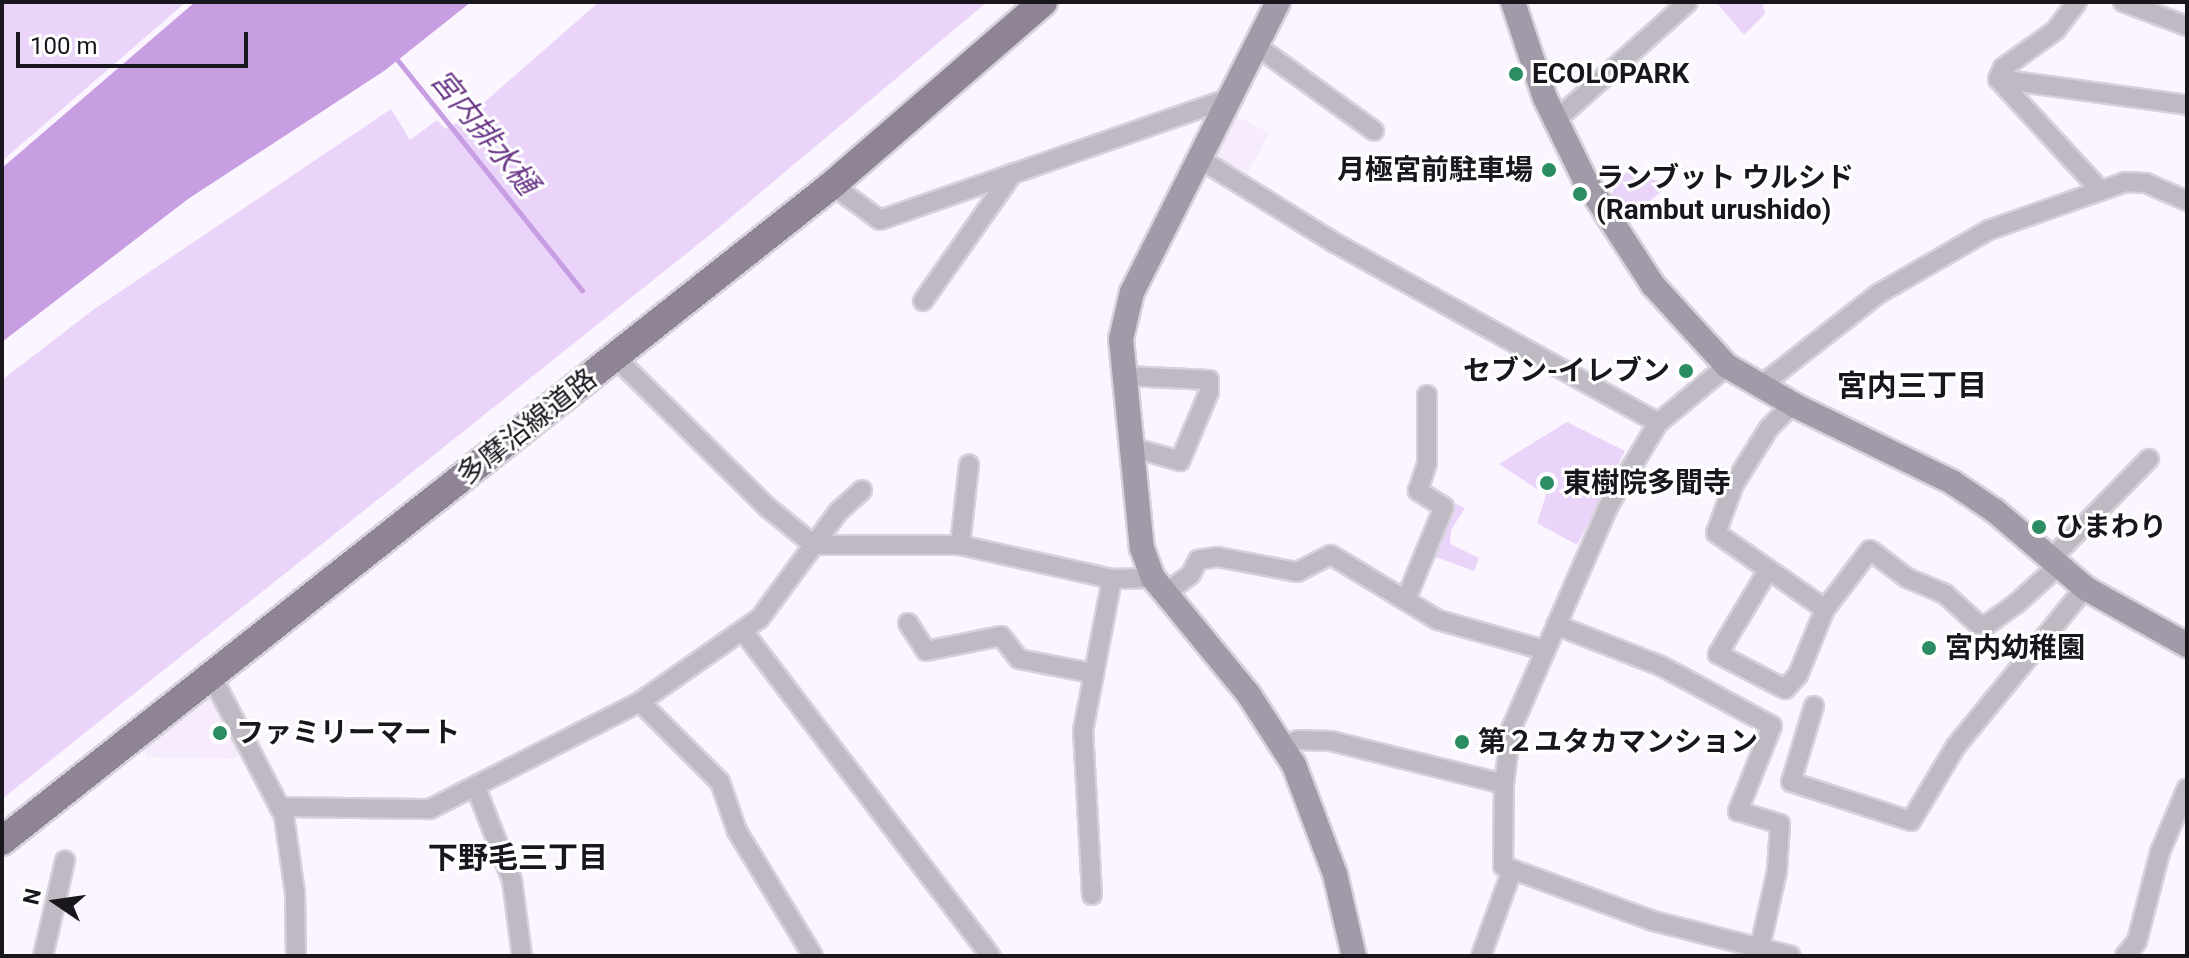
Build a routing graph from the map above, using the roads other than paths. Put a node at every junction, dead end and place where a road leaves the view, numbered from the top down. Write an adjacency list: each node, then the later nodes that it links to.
1 (1043, 2): 16 (main road, 多摩沿線道路)
2 (1278, 2): 8 (street)
3 (1513, 2): 12 (street)
4 (1688, 2): 12 (street)
5 (2077, 2): 9 (street)
6 (2123, 2): 7 (street)
7 (2187, 26)
8 (1254, 44): 10 (street); 13 (street)
9 (1998, 79): 11 (street); 17 (street)
10 (1228, 99): 14 (street); 15 (street)
11 (2187, 105)
12 (1555, 121): 21 (street)
13 (1374, 131)
14 (1200, 159): 22 (street); 26 (street)
15 (1013, 173): 16 (street); 19 (street)
16 (832, 185): 20 (main road, 多摩沿線道路)
17 (2099, 189): 18 (street); 23 (street)
18 (2187, 201)
19 (923, 301)
20 (615, 357): 31 (street); 45 (main road, 多摩沿線道路)
21 (1727, 366): 23 (street); 26 (street)
22 (1126, 376): 27 (street); 27 (street)
23 (1759, 387): 25 (street)
24 (1427, 395): 38 (street)
25 (1792, 405): 33 (street); 34 (street)
26 (1658, 423): 41 (street)
27 (1134, 448): 36 (street)
28 (2149, 459): 33 (street)
29 (969, 465): 32 (street)
30 (862, 490): 31 (street)
31 (814, 545): 32 (street); 42 (street)
32 (960, 545): 35 (street)
33 (2055, 562): 37 (street); 39 (street)
34 (1767, 572): 39 (street); 39 (street)
35 (1112, 579): 36 (street); 46 (street)
36 (1159, 585): 38 (street); 49 (street)
37 (2085, 588): 43 (street); 48 (street)
38 (1407, 597): 44 (street)
39 (1825, 609)
40 (908, 623): 46 (street)
41 (1556, 625): 44 (street); 59 (street)
42 (743, 631): 47 (street); 65 (street)
43 (2187, 645)
44 (1544, 650): 50 (street)
45 (210, 673): 53 (street); 54 (main road, 多摩沿線道路)
46 (1091, 673): 57 (street)
47 (640, 702): 51 (street); 58 (street)
48 (1814, 706)
49 (1283, 745): 50 (street); 66 (street)
50 (1504, 784): 56 (street)
51 (476, 788): 53 (street); 62 (street)
52 (2187, 788): 69 (street)
53 (280, 807): 61 (street)
54 (2, 841)
55 (65, 861): 60 (street)
56 (1511, 873): 59 (street); 67 (street)
57 (1092, 895)
58 (802, 935): 63 (street); 64 (street)
59 (1759, 953): 68 (street)
60 (43, 956)
61 (296, 956)
62 (522, 956)
63 (798, 956)
64 (813, 956)
65 (991, 956)
66 (1354, 956)
67 (1481, 956)
68 (1791, 956)
69 (2125, 956)

